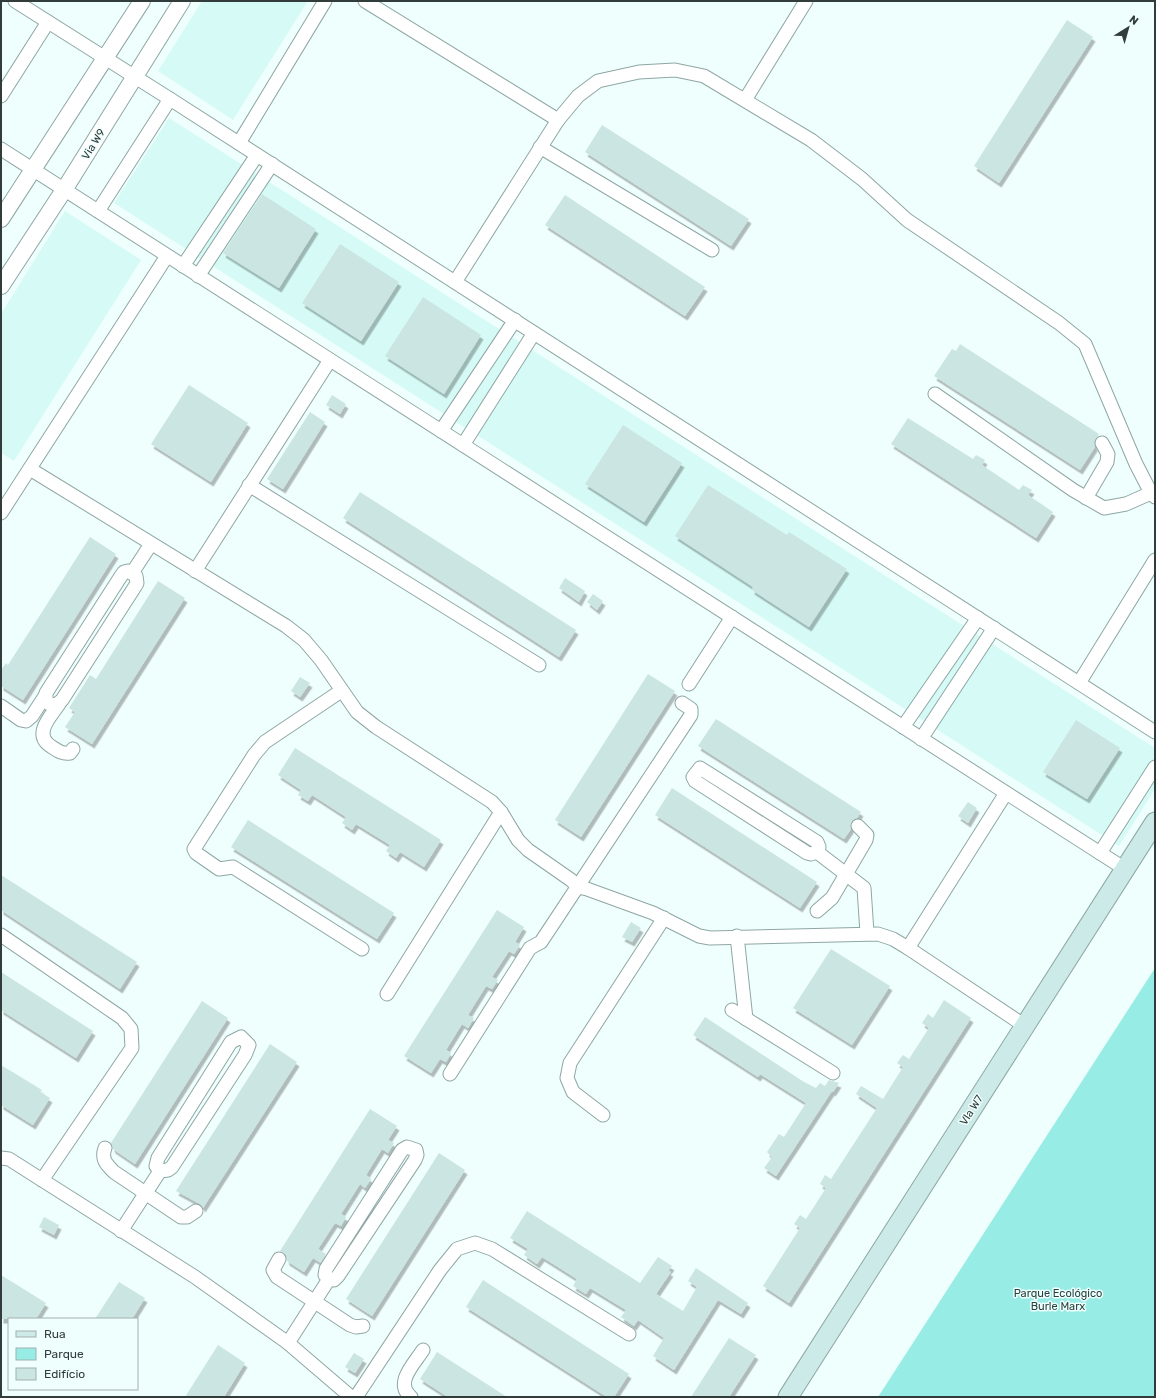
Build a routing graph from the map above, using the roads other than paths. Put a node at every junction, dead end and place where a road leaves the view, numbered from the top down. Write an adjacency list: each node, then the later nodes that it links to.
1 (15, 1): 7 (street)
2 (142, 1): 8 (street)
3 (182, 1): 9 (street, Via W9)
4 (325, 1): 14 (street)
5 (365, 1): 13 (street)
6 (806, 1): 12 (street)
7 (48, 22): 8 (street); 10 (street)
8 (105, 57): 9 (street); 19 (street)
9 (135, 76): 11 (street); 20 (street, Via W9)
10 (1, 96)
11 (170, 99): 14 (street); 21 (street)
12 (745, 100): 13 (street); 38 (street)
13 (558, 120): 15 (street)
14 (239, 143): 17 (street)
15 (540, 147): 23 (street); 27 (street)
16 (1, 149): 19 (street)
17 (257, 155): 18 (street); 25 (street)
18 (272, 164): 26 (street); 27 (street)
19 (33, 170): 20 (street); 22 (street)
20 (64, 190): 21 (street); 28 (street, Via W9)
21 (98, 211): 24 (street)
22 (1, 219)
23 (712, 250)
24 (167, 256): 25 (street); 36 (street)
25 (183, 266): 26 (street)
26 (198, 276): 31 (street)
27 (455, 282): 29 (street)
28 (1, 286)
29 (515, 320): 30 (street); 33 (street)
30 (534, 332): 35 (street); 46 (street)
31 (330, 360): 33 (street); 37 (street)
32 (935, 394): 39 (street)
33 (441, 431): 35 (street)
34 (1102, 444): 39 (street)
35 (463, 445): 45 (street)
36 (30, 469): 40 (street); 41 (street)
37 (249, 485): 43 (street); 48 (street)
38 (1153, 495): 39 (street)
39 (1086, 498)
40 (1, 513)
41 (151, 544): 43 (street); 44 (street)
42 (1155, 560): 49 (street)
43 (195, 571): 51 (street)
44 (132, 572): 52 (street); 54 (street)
45 (732, 617): 50 (street); 56 (street)
46 (978, 618): 47 (street); 56 (street)
47 (994, 628): 49 (street); 58 (street)
48 (539, 665)
49 (1079, 683): 57 (street)
50 (689, 684)
51 (341, 691): 62 (street); 76 (street)
52 (45, 696): 54 (street); 55 (street)
53 (682, 703): 69 (street)
54 (59, 704): 59 (street)
55 (1, 706)
56 (903, 727): 58 (street)
57 (1155, 732)
58 (921, 739): 61 (street)
59 (73, 748)
60 (1155, 767): 66 (street)
61 (1006, 793): 66 (street); 75 (street)
62 (501, 812): 69 (street); 77 (street)
63 (1155, 822): 67 (main road, Vla W7)
64 (858, 826): 68 (street)
65 (817, 852): 65 (street); 68 (street)
66 (1100, 853): 67 (street)
67 (1125, 869): 80 (main road, Vla W7)
68 (846, 873): 70 (street); 72 (street)
69 (578, 887): 71 (street); 82 (street)
70 (817, 910)
71 (664, 918): 74 (street); 83 (street)
72 (867, 934): 74 (street); 75 (street)
73 (1, 935): 87 (street)
74 (737, 936): 79 (street)
75 (908, 948): 80 (street)
76 (362, 949)
77 (387, 994)
78 (732, 1010): 79 (street)
79 (746, 1019): 81 (street)
80 (1025, 1026): 101 (main road, Vla W7)
81 (832, 1073)
82 (450, 1074)
83 (603, 1115)
84 (105, 1148): 88 (street)
85 (1, 1158): 87 (street)
86 (160, 1171): 86 (street); 88 (street)
87 (42, 1180): 90 (street)
88 (145, 1192): 89 (street); 90 (street)
89 (196, 1211)
90 (121, 1231): 96 (street)
91 (280, 1259): 93 (street)
92 (329, 1279): 92 (street); 93 (street)
93 (315, 1301): 94 (street); 96 (street)
94 (363, 1326)
95 (629, 1334): 99 (street)
96 (288, 1343): 98 (street)
97 (423, 1350): 100 (street)
98 (351, 1397)
99 (356, 1397)
100 (411, 1397)
101 (788, 1397)

